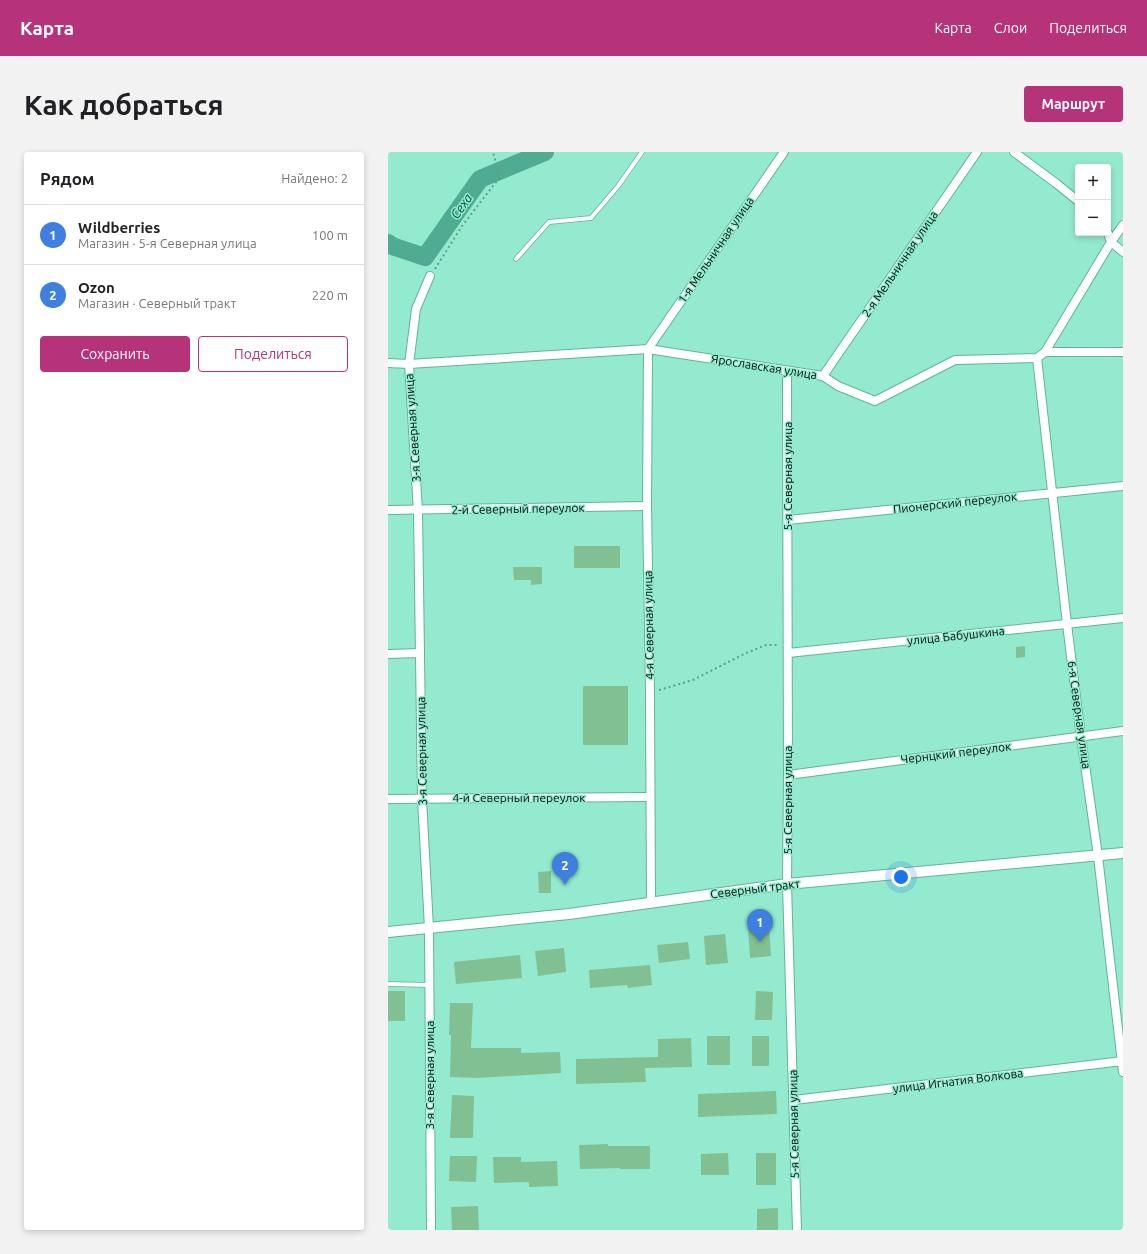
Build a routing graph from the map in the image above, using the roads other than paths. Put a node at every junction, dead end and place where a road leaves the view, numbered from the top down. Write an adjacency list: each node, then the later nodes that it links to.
1 (642, 152): 10 (lane)
2 (784, 152): 12 (street, 1-я Мельничная улица)
3 (977, 152): 19 (street, 2-я Мельничная улица)
4 (1014, 152): 5 (street)
5 (1077, 200)
6 (1123, 225): 8 (street)
7 (1109, 236): 8 (street)
8 (1111, 242): 9 (street); 13 (street)
9 (1123, 252)
10 (516, 260)
11 (430, 276): 17 (street, 3-я Северная улица)
12 (648, 349): 17 (street, Ярославская улица); 18 (street, Ярославская улица); 22 (street, 4-я Северная улица)
13 (1045, 352): 14 (street); 15 (street)
14 (1123, 352)
15 (1037, 358): 19 (street, Ярославская улица); 21 (street, 6-я Северная улица)
16 (388, 364): 17 (street, Ярославская улица)
17 (409, 364): 24 (street, 3-я Северная улица)
18 (787, 370): 19 (street, Ярославская улица); 25 (street, 5-я Северная улица)
19 (823, 376)
20 (1123, 486): 21 (street, Пионерский переулок)
21 (1053, 493): 25 (street, Пионерский переулок); 27 (street, 6-я Северная улица)
22 (647, 506): 24 (street, 2-й Северный переулок); 34 (street, 4-я Северная улица)
23 (388, 510): 24 (street, 2-й Северный переулок)
24 (418, 511): 28 (street, 3-я Северная улица)
25 (788, 520): 30 (street, 5-я Северная улица)
26 (1123, 618): 27 (street, улица Бабушкина)
27 (1067, 624): 30 (street, улица Бабушкина); 32 (street, 6-я Северная улица)
28 (420, 653): 29 (street); 36 (street, 3-я Северная улица)
29 (388, 654)
30 (788, 654): 33 (street, 5-я Северная улица)
31 (1123, 731): 32 (street, Чернцкий переулок)
32 (1081, 737): 33 (street, Чернцкий переулок); 38 (street, 6-я Северная улица)
33 (788, 775): 39 (street, 5-я Северная улица)
34 (650, 797): 36 (street, 4-й Северный переулок); 40 (street, 4-я Северная улица)
35 (388, 799): 36 (street, 4-й Северный переулок)
36 (422, 799): 41 (street, 3-я Северная улица)
37 (1123, 853): 38 (street, Северный тракт)
38 (1098, 856): 39 (street, Северный тракт); 45 (street, 6-я Северная улица)
39 (787, 884): 40 (street, Северный тракт); 47 (street, 5-я Северная улица)
40 (651, 902): 41 (street, Северный тракт)
41 (429, 928): 42 (street, Северный тракт); 44 (street, 3-я Северная улица)
42 (388, 932)
43 (388, 984): 44 (lane)
44 (429, 985): 48 (street, 3-я Северная улица)
45 (1122, 1061): 46 (street, 6-я Северная улица); 47 (street, улица Игнатия Волкова)
46 (1123, 1072)
47 (794, 1100): 49 (street, 5-я Северная улица)
48 (431, 1230)
49 (797, 1230)

